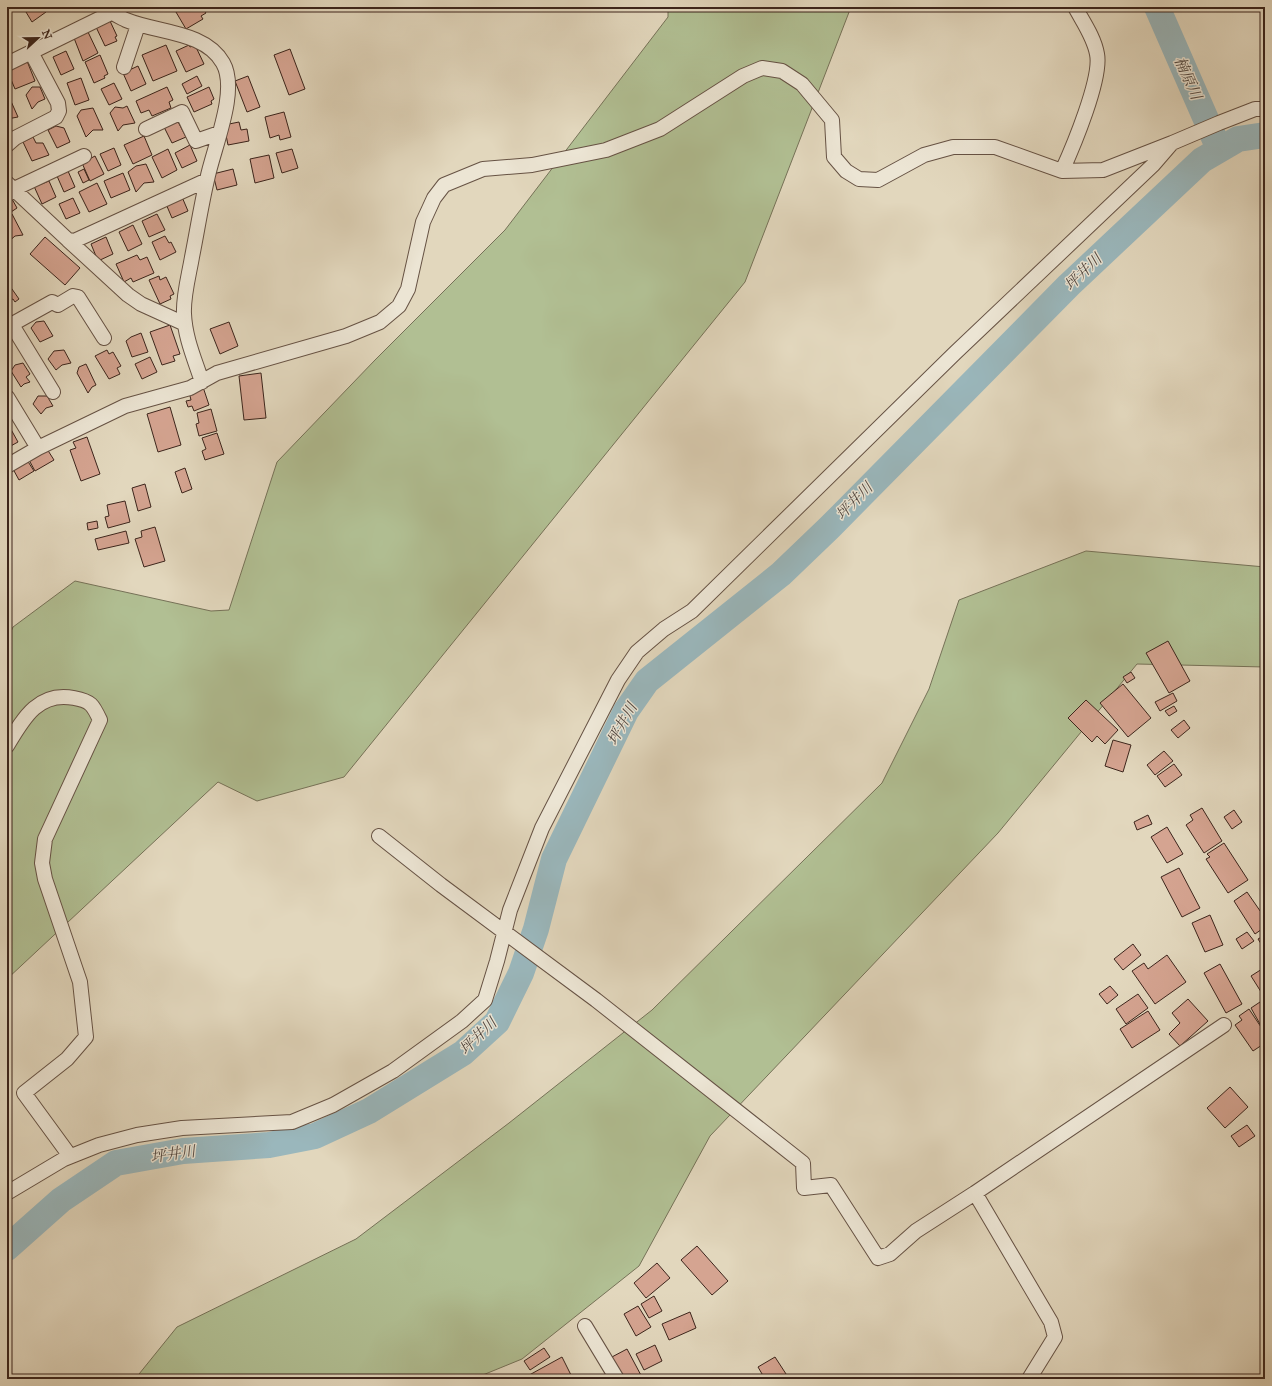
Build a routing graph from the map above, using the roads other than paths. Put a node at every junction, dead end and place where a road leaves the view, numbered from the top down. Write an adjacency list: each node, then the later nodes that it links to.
1 (1075, 7): 13 (street)
2 (109, 10): 3 (street); 4 (street)
3 (138, 25): 6 (street); 9 (street)
4 (31, 52): 5 (street); 11 (street)
5 (7, 64)
6 (124, 67)
7 (1265, 109): 10 (street)
8 (146, 129): 9 (street)
9 (219, 133): 14 (street)
10 (1172, 144): 13 (street); 27 (street)
11 (7, 145)
12 (84, 156): 15 (street)
13 (1062, 171): 20 (street)
14 (207, 180): 16 (street); 17 (street)
15 (9, 189): 16 (street)
16 (68, 240): 17 (street)
17 (185, 324): 20 (street)
18 (9, 326): 19 (street); 21 (street)
19 (104, 338)
20 (202, 382): 23 (street)
21 (53, 392)
22 (7, 397): 23 (street)
23 (38, 448): 24 (street)
24 (7, 466)
25 (7, 746): 29 (street)
26 (379, 836): 27 (street)
27 (504, 932): 29 (street); 31 (street)
28 (1224, 1025): 31 (street)
29 (70, 1156): 30 (street)
30 (7, 1193)
31 (975, 1193): 34 (street)
32 (585, 1326): 33 (street)
33 (617, 1379)
34 (1029, 1379)

